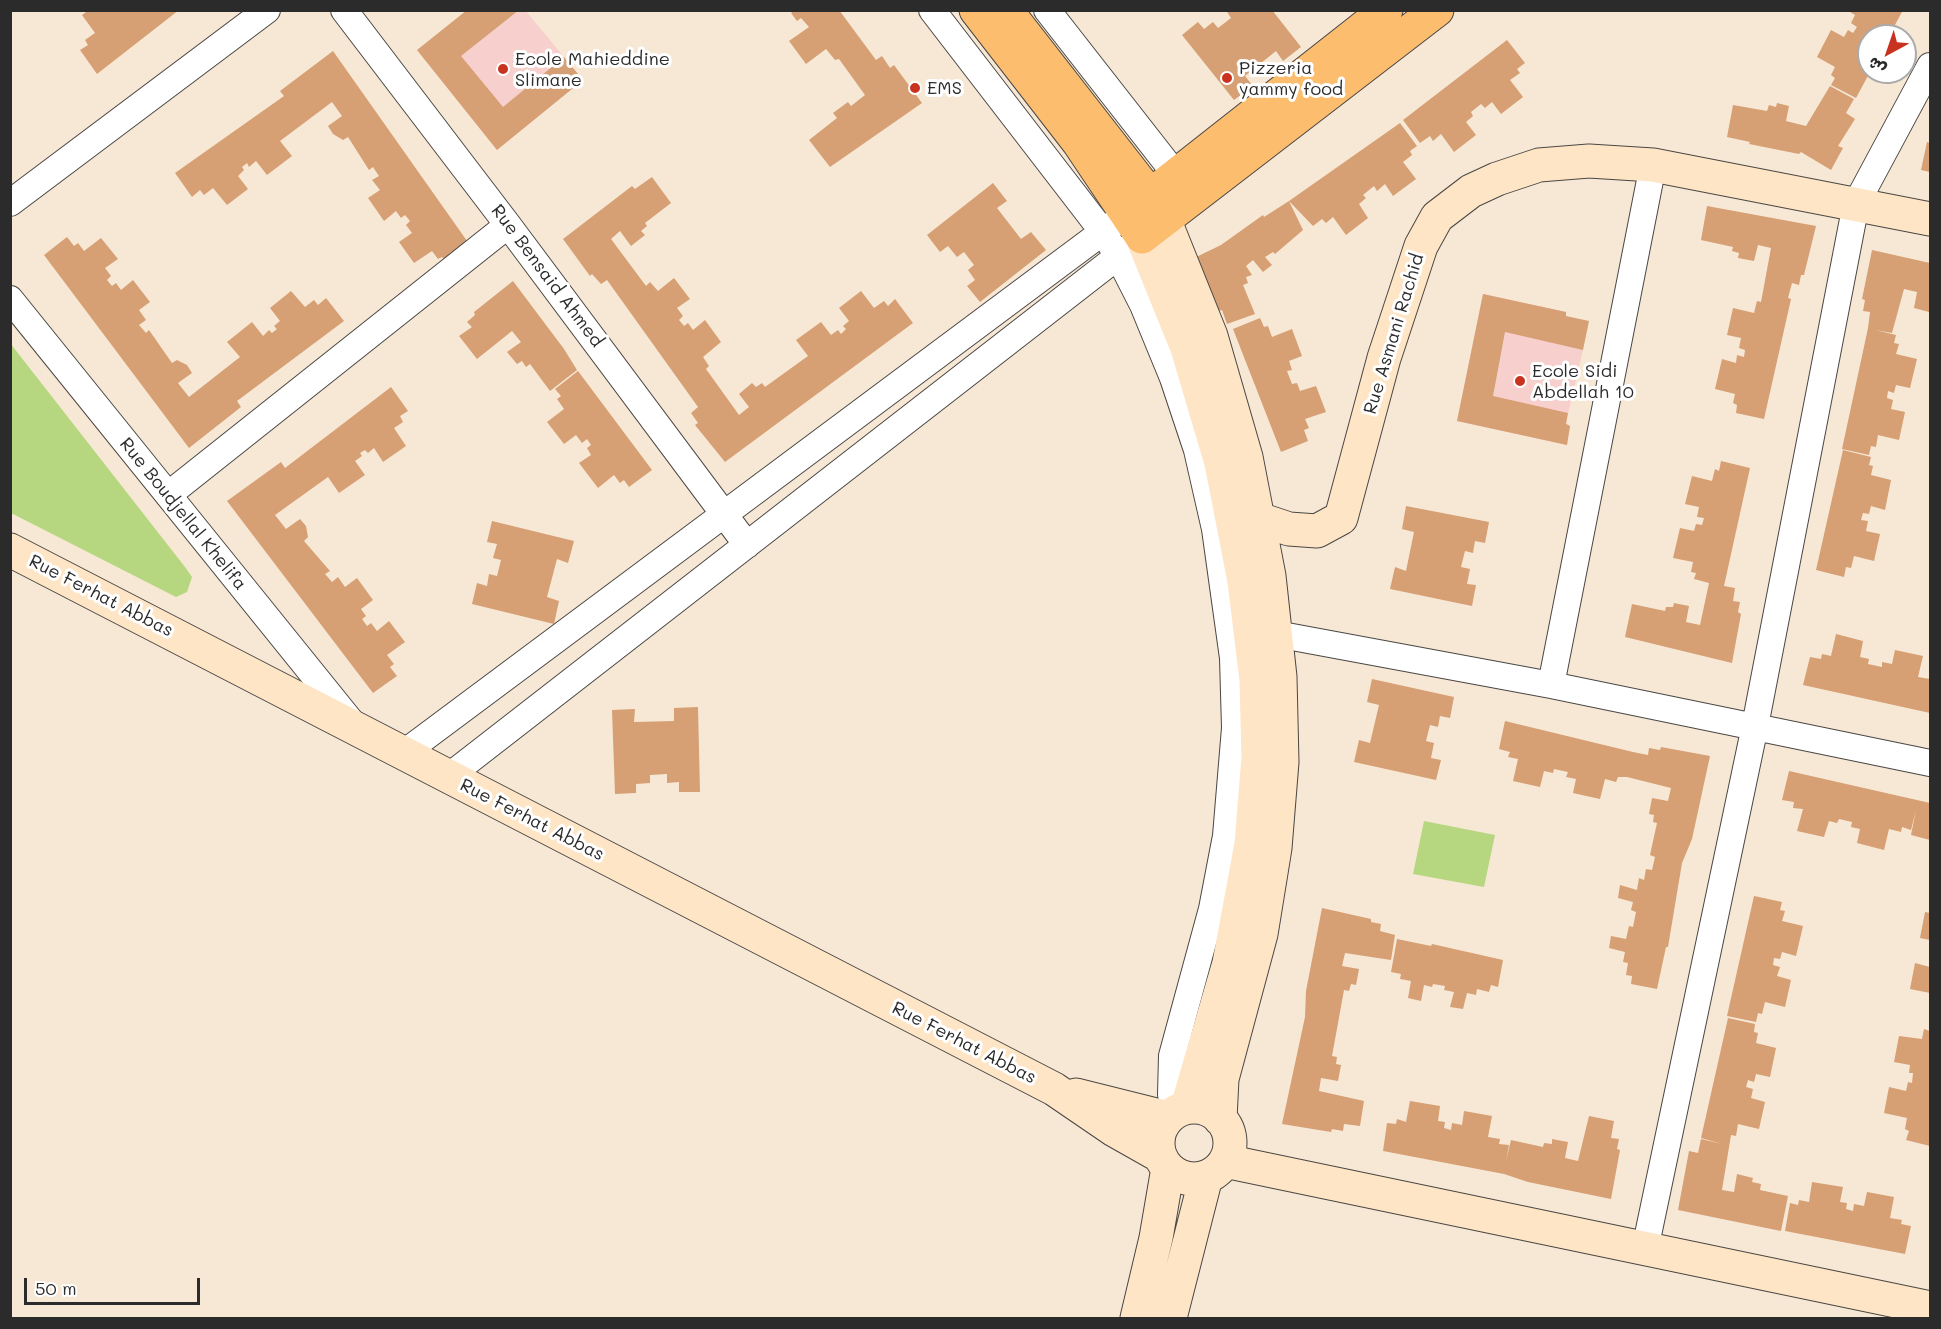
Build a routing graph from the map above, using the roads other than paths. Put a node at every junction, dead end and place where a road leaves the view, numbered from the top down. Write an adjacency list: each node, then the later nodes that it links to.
1 (267, 10): 12 (street)
2 (344, 10): 15 (street, Rue Bensaid Ahmed)
3 (932, 10): 16 (street)
4 (976, 10): 16 (main road)
5 (1006, 10): 16 (main road)
6 (1047, 10): 11 (street)
7 (1386, 10): 11 (main road)
8 (1437, 10): 16 (main road)
9 (1930, 66): 13 (street)
10 (1653, 165): 13 (street, Rue Asmani Rachid); 20 (street, Rue Asmani Rachid); 24 (street)
11 (1176, 175): 16 (main road)
12 (10, 202)
13 (1856, 204): 14 (street, Rue Asmani Rachid); 25 (street)
14 (1930, 219)
15 (508, 225): 18 (street); 19 (street, Rue Bensaid Ahmed)
16 (1134, 225): 19 (street); 20 (street); 21 (street); 31 (street)
17 (10, 299): 18 (street, Rue Boudjellal Khelifa)
18 (168, 495): 26 (street, Rue Boudjellal Khelifa)
19 (726, 513): 21 (street, Rue Bensaid Ahmed); 27 (street)
20 (1260, 519): 23 (street)
21 (747, 545): 29 (street)
22 (10, 550): 26 (street, Rue Ferhat Abbas)
23 (1276, 634): 24 (street); 32 (street)
24 (1551, 685): 25 (street)
25 (1755, 726): 28 (street); 35 (street)
26 (357, 728): 27 (street, Rue Ferhat Abbas)
27 (404, 753): 29 (street, Rue Ferhat Abbas)
28 (1930, 763)
29 (448, 777): 30 (street, Rue Ferhat Abbas)
30 (1054, 1089): 31 (street, Rue Ferhat Abbas); 33 (street, Rue Ferhat Abbas)
31 (1176, 1112): 32 (street); 33 (street)
32 (1220, 1119): 34 (street)
33 (1164, 1162): 34 (street); 37 (street)
34 (1216, 1169): 35 (street); 38 (street)
35 (1645, 1250): 36 (street)
36 (1930, 1308)
37 (1137, 1318)
38 (1170, 1318)

